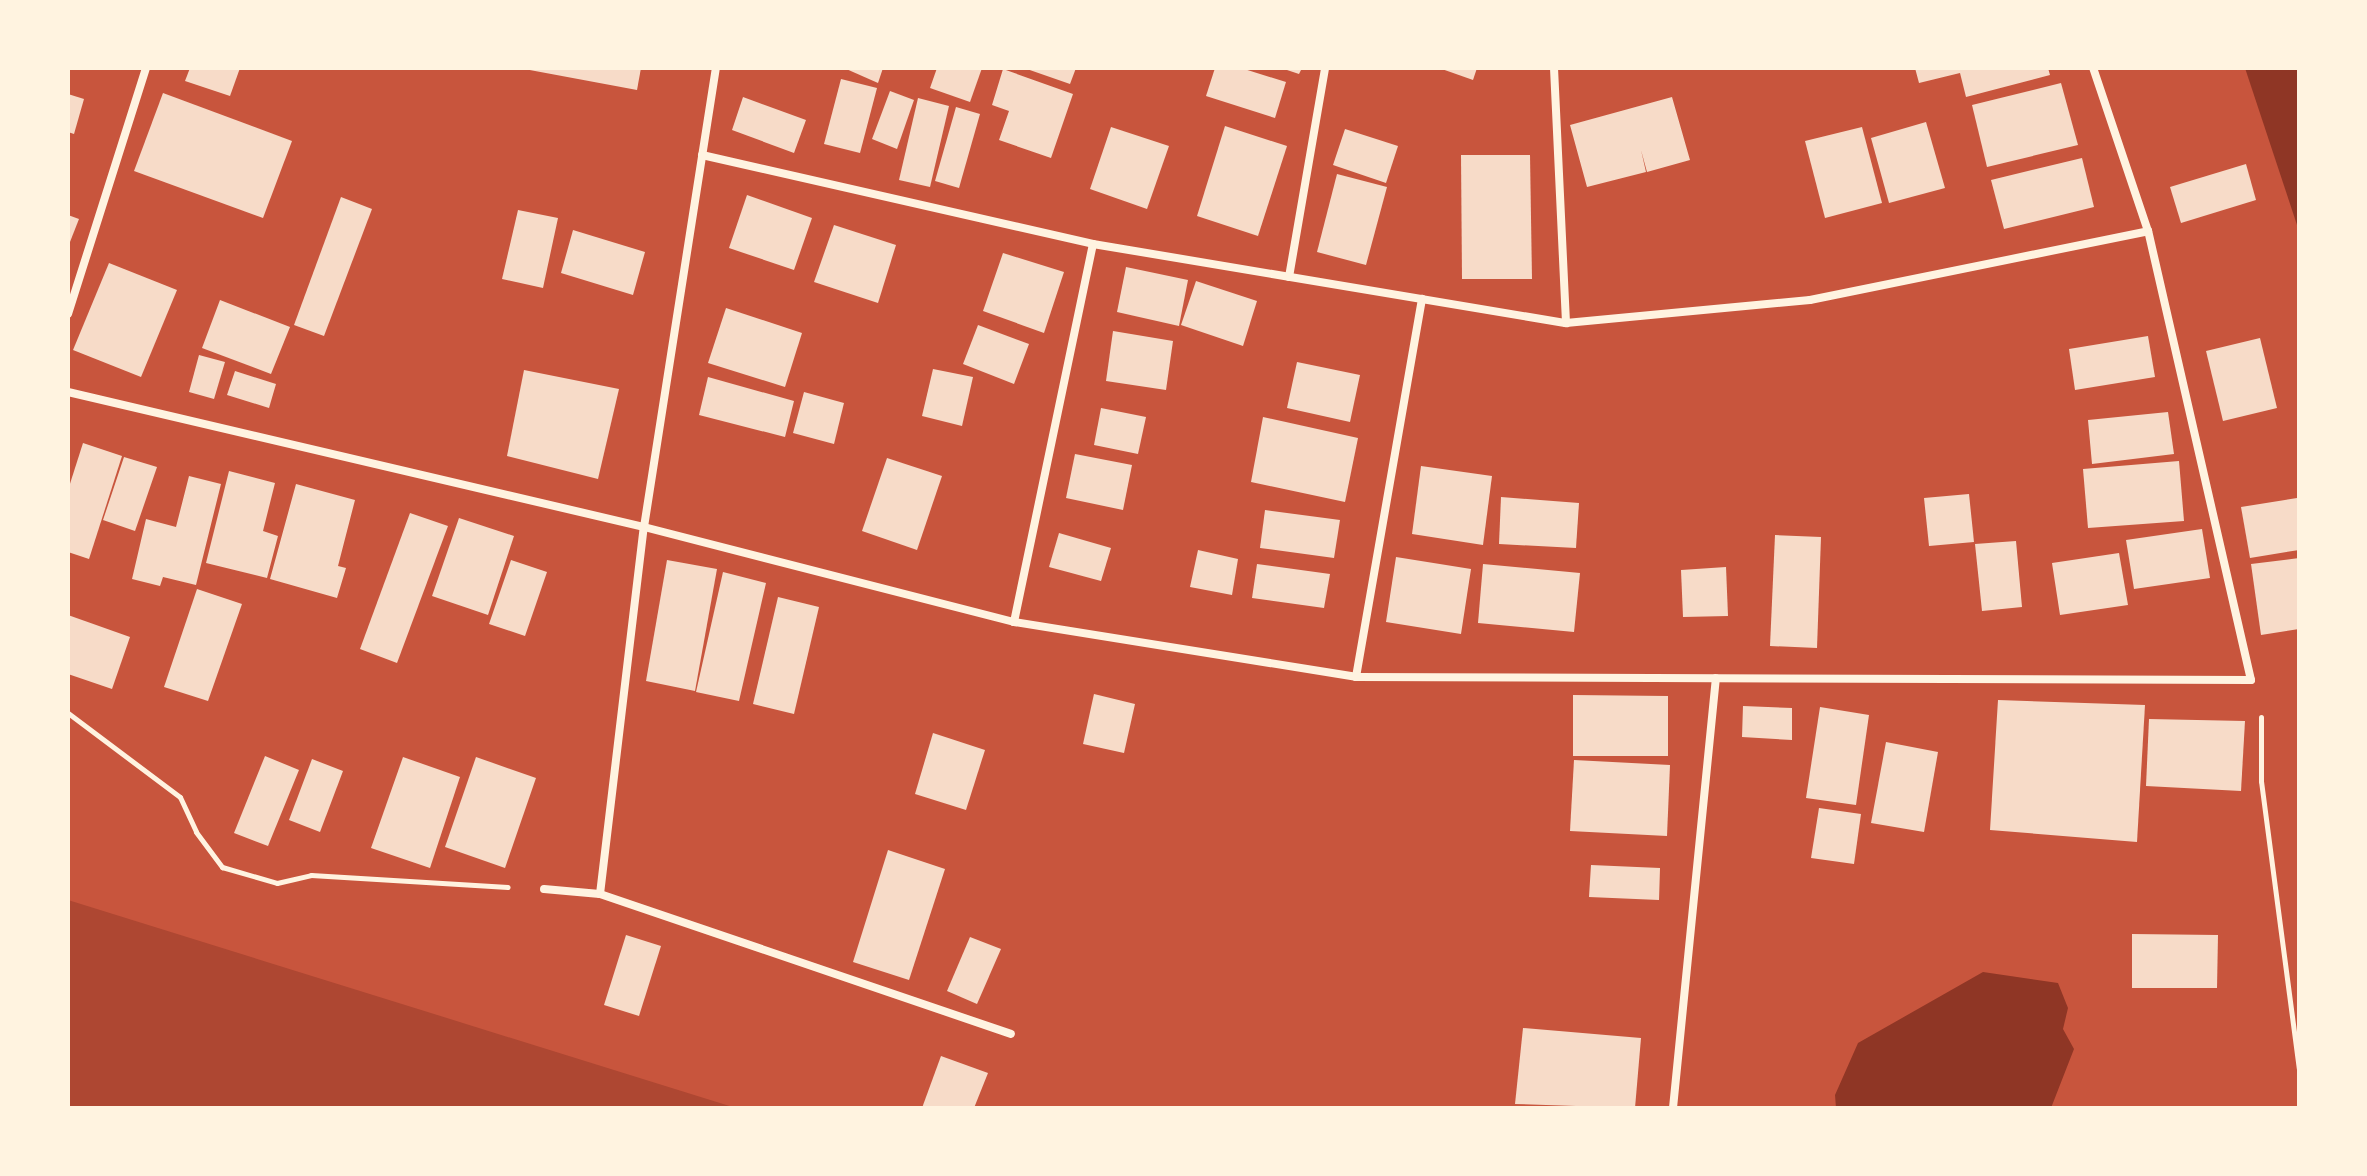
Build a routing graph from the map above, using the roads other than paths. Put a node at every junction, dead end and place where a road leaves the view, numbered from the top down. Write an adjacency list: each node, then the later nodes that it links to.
1 (146, 68): 11 (street)
2 (716, 68): 6 (street)
3 (1325, 68): 9 (street)
4 (1554, 68): 12 (street)
5 (2093, 68): 7 (street)
6 (702, 155): 8 (street); 14 (street)
7 (2148, 231): 12 (street); 17 (street)
8 (1093, 244): 9 (street); 15 (street)
9 (1289, 277): 10 (street)
10 (1422, 299): 12 (street); 16 (street)
11 (68, 314)
12 (1566, 323)
13 (68, 392): 14 (street)
14 (644, 527): 15 (street); 19 (street)
15 (1014, 622): 16 (street)
16 (1356, 677): 17 (street)
17 (1716, 678): 21 (street)
18 (544, 889): 19 (street)
19 (600, 894): 20 (street)
20 (1011, 1034)
21 (1673, 1108)

